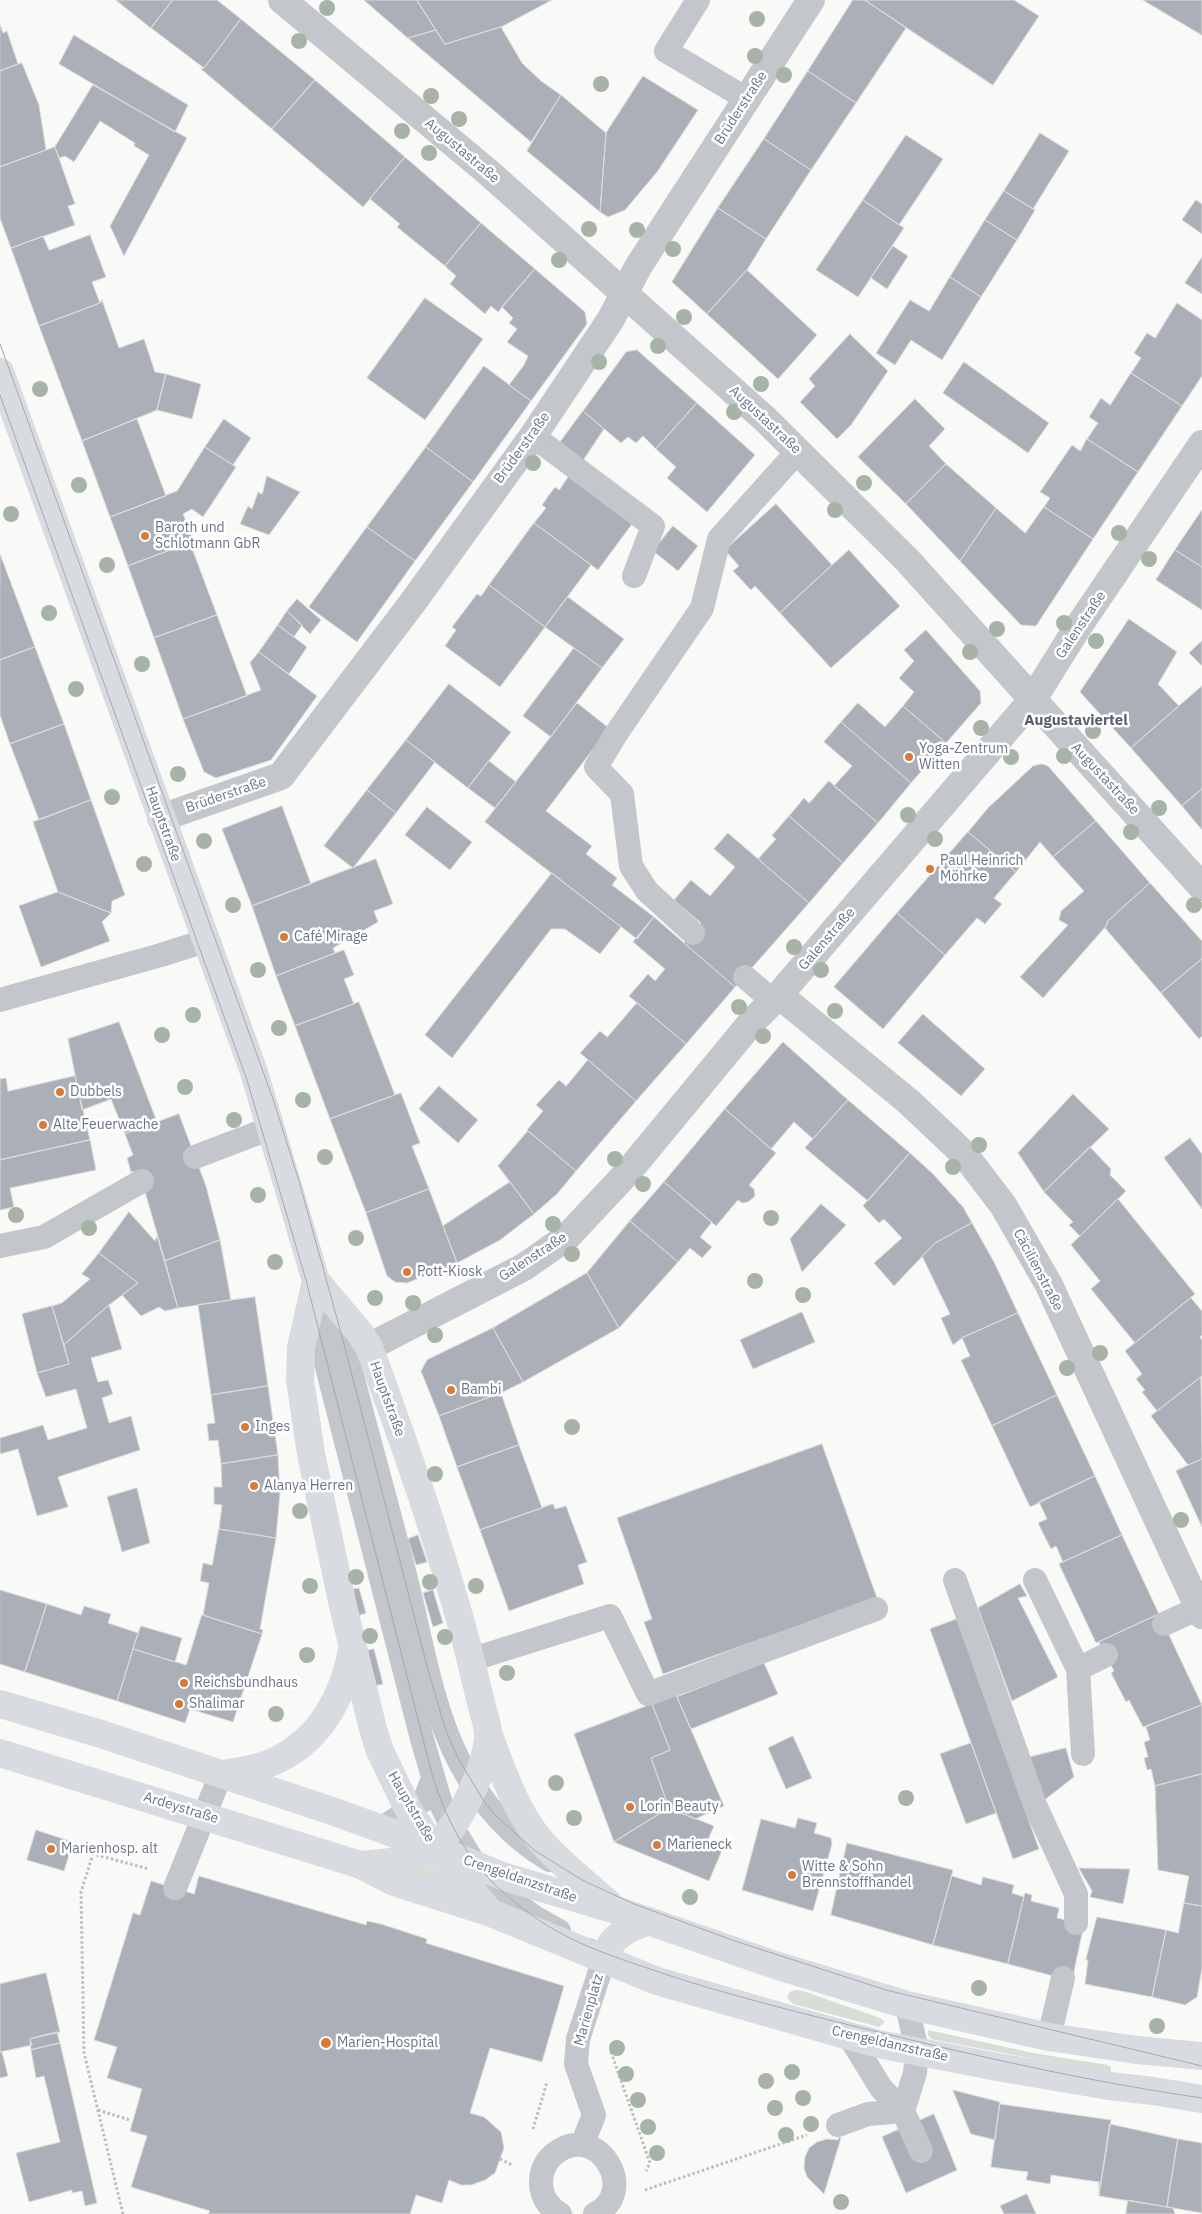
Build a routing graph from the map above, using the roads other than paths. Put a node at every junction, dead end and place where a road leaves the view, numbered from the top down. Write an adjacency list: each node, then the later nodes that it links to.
1 (282, 0): 5 (street, Augustastraße)
2 (698, 0): 4 (lane)
3 (811, 0): 4 (street, Brüderstraße)
4 (747, 99): 5 (street, Brüderstraße)
5 (624, 293): 7 (street, Brüderstraße); 9 (street, Augustastraße)
6 (0, 372): 12 (main road, Hauptstraße)
7 (532, 436): 10 (lane); 12 (street, Brüderstraße)
8 (1202, 444): 11 (street, Galenstraße)
9 (798, 451): 11 (street, Augustastraße); 14 (lane)
10 (634, 576)
11 (1033, 699): 13 (street, Augustastraße); 17 (street, Galenstraße)
12 (161, 818): 15 (main road, Hauptstraße)
13 (1202, 887)
14 (693, 933)
15 (205, 941): 18 (lane); 19 (main road, Hauptstraße)
16 (745, 977): 17 (lane)
17 (776, 998): 24 (street, Galenstraße); 28 (street, Cäcilienstraße)
18 (0, 1000)
19 (271, 1128): 20 (lane); 23 (main road, Hauptstraße)
20 (195, 1157)
21 (142, 1180): 22 (lane)
22 (0, 1246)
23 (316, 1281): 24 (main road, Hauptstraße); 30 (main road, Hauptstraße); 39 (lane); 40 (lane)
24 (369, 1347): 32 (main road, Hauptstraße)
25 (955, 1580): 53 (lane)
26 (1035, 1580): 33 (lane)
27 (876, 1609): 32 (lane)
28 (1200, 1611): 29 (lane)
29 (1164, 1624)
30 (353, 1644): 38 (main road); 41 (main road, Hauptstraße)
31 (1106, 1655): 33 (lane)
32 (470, 1660): 35 (main road, Hauptstraße)
33 (1078, 1670): 37 (lane)
34 (0, 1704): 38 (main road)
35 (488, 1733): 40 (main road, Hauptstraße); 48 (main road)
36 (0, 1753): 42 (main road, Ardeystraße)
37 (1083, 1754)
38 (221, 1774): 42 (lane); 44 (main road)
39 (433, 1778): 41 (lane); 43 (lane)
40 (474, 1786): 43 (main road, Hauptstraße); 48 (lane)
41 (410, 1811): 44 (lane); 45 (main road, Hauptstraße)
42 (206, 1816): 46 (main road, Ardeystraße); 49 (lane)
43 (452, 1826): 45 (main road, Hauptstraße); 47 (lane)
44 (380, 1830): 45 (main road)
45 (434, 1848): 46 (main road, Ardeystraße); 47 (main road, Crengeldanzstraße); 51 (main road, Crengeldanzstraße)
46 (362, 1865): 51 (main road, Ardeystraße)
47 (476, 1866): 50 (main road, Crengeldanzstraße); 54 (lane)
48 (582, 1880): 50 (main road)
49 (178, 1883)
50 (616, 1910): 52 (main road, Crengeldanzstraße)
51 (491, 1913): 54 (main road, Crengeldanzstraße)
52 (647, 1922): 54 (main road); 56 (main road, Crengeldanzstraße)
53 (1076, 1923)
54 (604, 1959): 57 (main road, Crengeldanzstraße); 64 (lane, Marienplatz)
55 (1063, 1978): 58 (lane)
56 (907, 2005): 58 (main road, Crengeldanzstraße); 59 (lane)
57 (849, 2036): 59 (main road, Crengeldanzstraße); 62 (lane)
58 (1049, 2037): 60 (main road, Crengeldanzstraße)
59 (917, 2051): 61 (main road, Crengeldanzstraße); 62 (lane)
60 (1202, 2056)
61 (1202, 2100)
62 (903, 2111): 63 (lane); 65 (lane)
63 (838, 2125)
64 (582, 2145): 66 (lane); 67 (lane)
65 (921, 2151)
66 (604, 2211)
67 (560, 2214)

